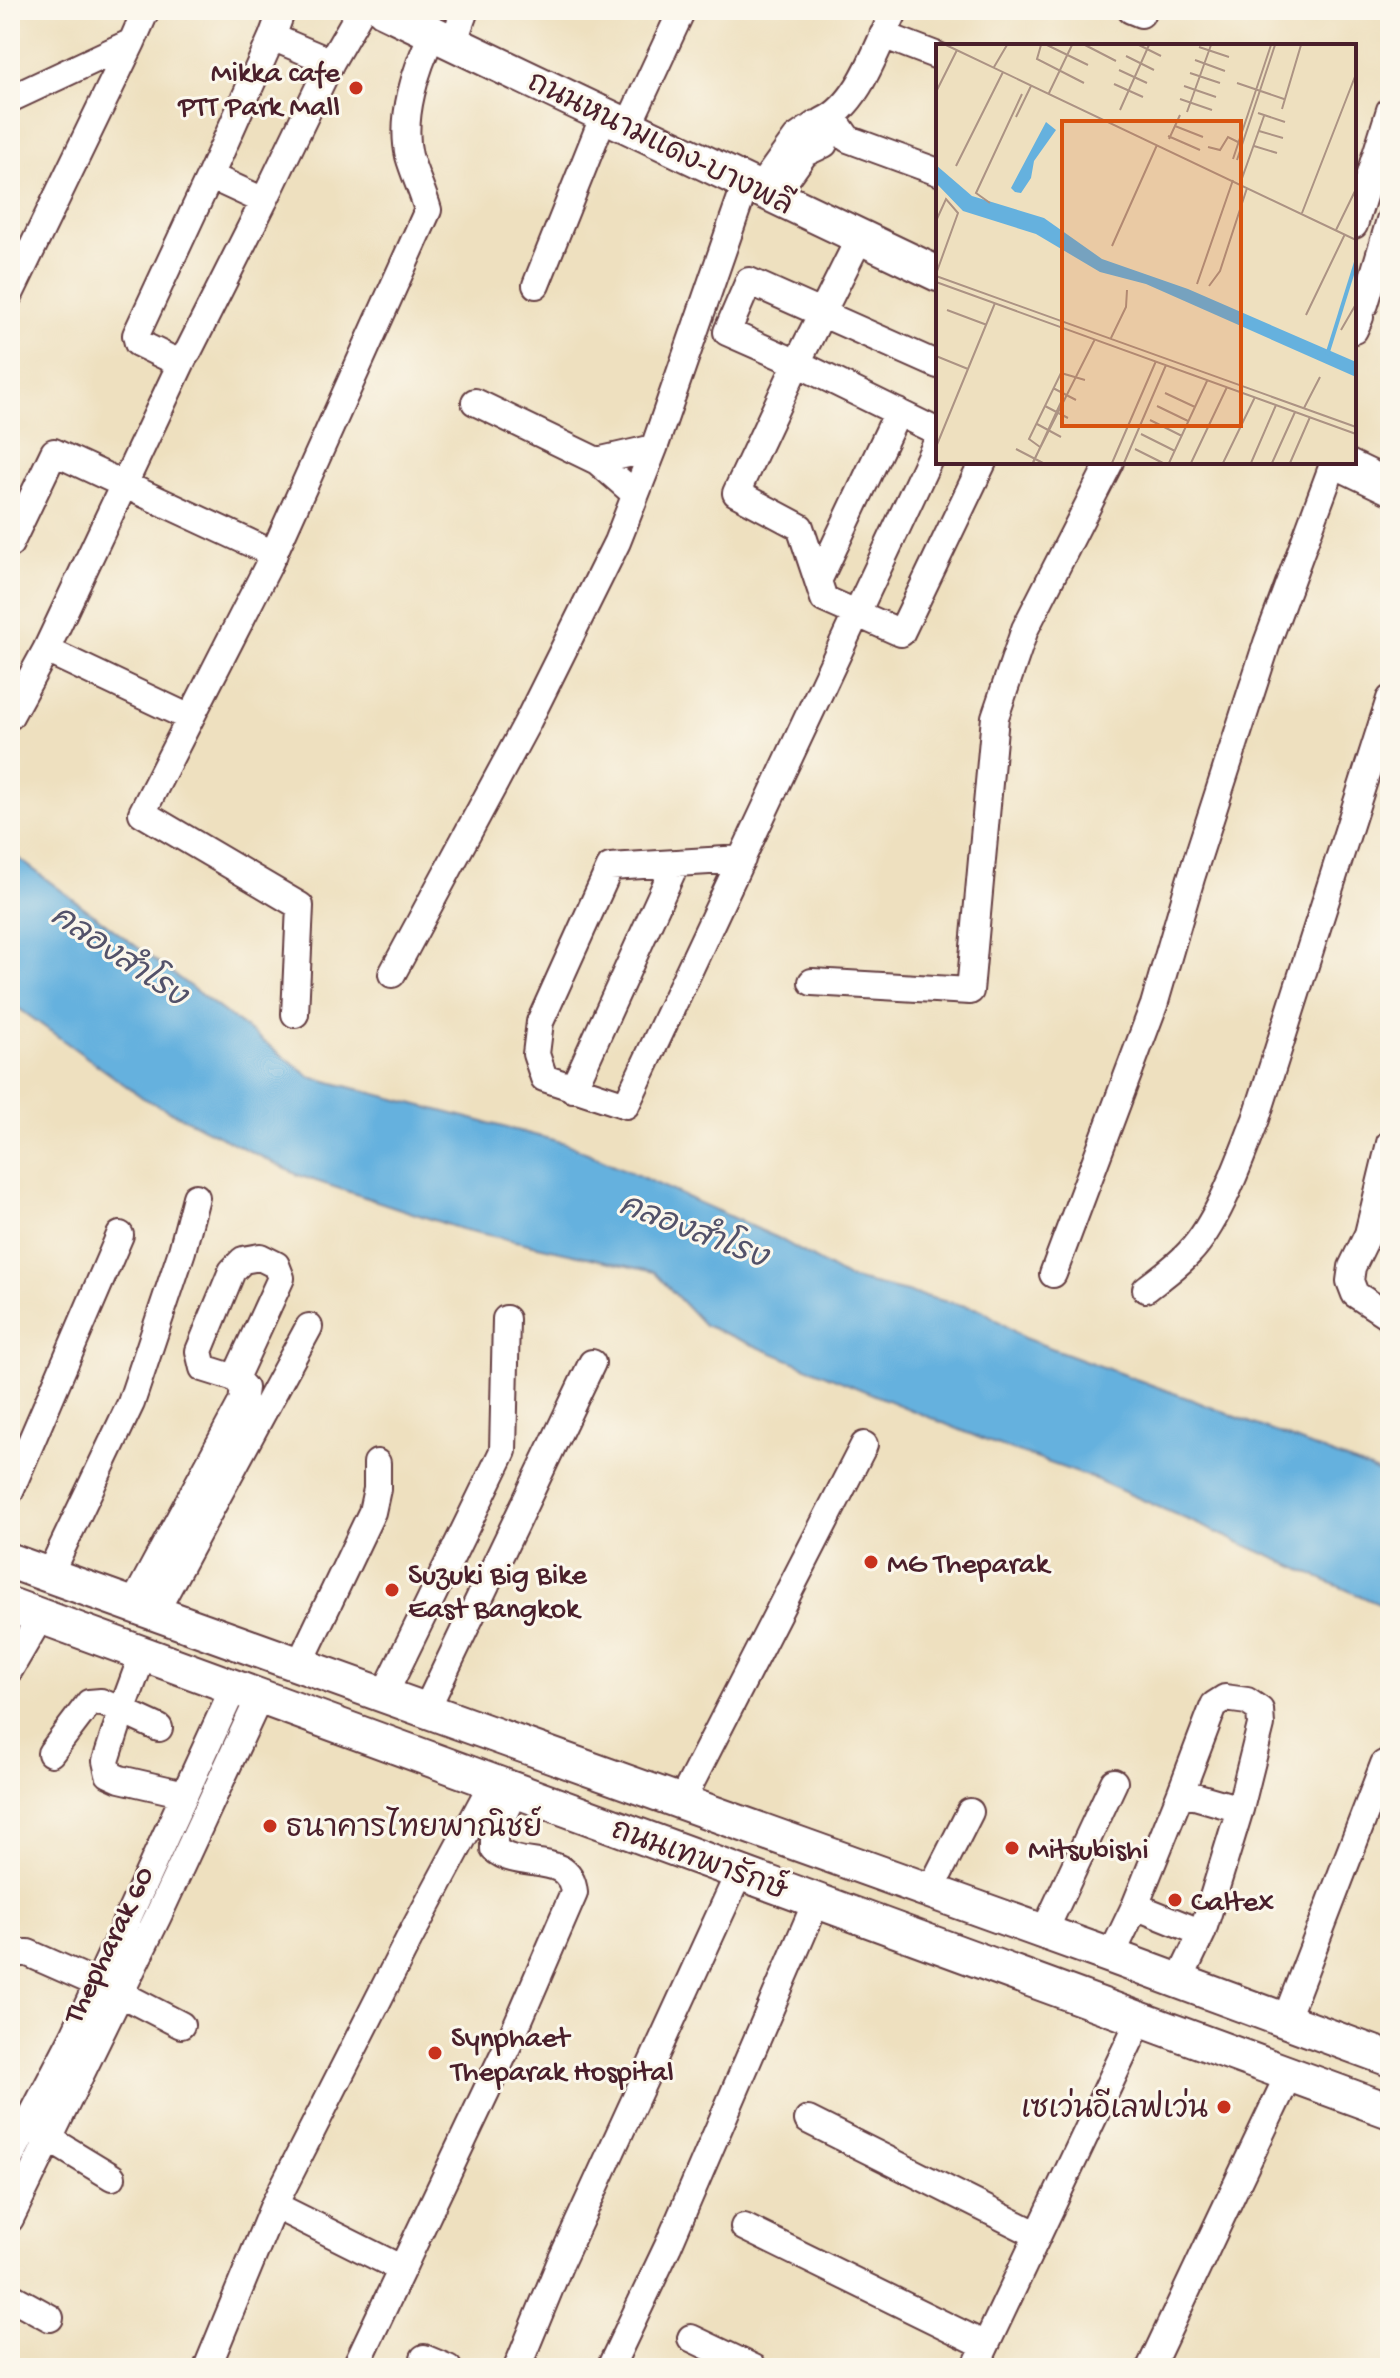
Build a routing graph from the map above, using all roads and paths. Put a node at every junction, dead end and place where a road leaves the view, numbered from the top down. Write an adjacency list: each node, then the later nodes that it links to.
1 (146, 10): 11 (street)
2 (282, 10): 9 (street)
3 (361, 10): 13 (street)
4 (384, 10): 10 (main road, ถนนหนามแดง-บางพลี)
5 (465, 10): 10 (street)
6 (682, 10): 16 (street)
7 (895, 10): 8 (street)
8 (883, 35): 12 (street); 17 (street)
9 (272, 37): 13 (street); 20 (street)
10 (443, 38): 16 (main road, ถนนหนามแดง-บางพลี); 48 (street)
11 (132, 42): 14 (street); 28 (street)
12 (936, 55)
13 (331, 62): 22 (street)
14 (10, 99)
15 (1390, 110): 18 (street)
16 (616, 121): 21 (main road, ถนนหนามแดง-บางพลี); 27 (street)
17 (828, 130): 19 (street); 21 (street)
18 (1373, 157): 23 (street)
19 (936, 171)
20 (210, 176): 22 (street); 31 (street)
21 (760, 190): 25 (main road, ถนนหนามแดง-บางพลี); 38 (street)
22 (264, 201): 31 (street)
23 (1356, 218)
24 (1390, 220): 30 (street)
25 (860, 237): 26 (main road, ถนนหนามแดง-บางพลี); 29 (street)
26 (936, 273)
27 (536, 285)
28 (10, 294)
29 (822, 313): 32 (street); 32 (street); 33 (street)
30 (1360, 317)
31 (184, 357): 44 (street)
32 (797, 363): 35 (street); 49 (street)
33 (936, 364)
34 (475, 402): 39 (street)
35 (898, 412): 36 (street); 49 (street)
36 (936, 431)
37 (936, 444): 50 (street)
38 (654, 448): 39 (street); 46 (street)
39 (597, 461): 46 (street)
40 (982, 464): 50 (street)
41 (1109, 464): 58 (street)
42 (1335, 464): 64 (street)
43 (1341, 464): 45 (main road)
44 (126, 484): 47 (street); 48 (street); 51 (street)
45 (1390, 485)
46 (635, 494): 57 (street)
47 (10, 544)
48 (274, 554): 54 (street)
49 (818, 581): 50 (street)
50 (856, 615): 55 (street)
51 (46, 650): 53 (street); 54 (street)
52 (1390, 699): 65 (street)
53 (10, 716)
54 (190, 718): 59 (street)
55 (742, 859): 56 (street); 60 (street)
56 (676, 863): 60 (street); 60 (street)
57 (392, 974)
58 (812, 982)
59 (295, 1014)
60 (573, 1089)
61 (1389, 1150): 66 (street)
62 (196, 1197): 75 (street)
63 (120, 1235): 73 (street)
64 (1053, 1274)
65 (1146, 1289)
66 (1390, 1317)
67 (506, 1319): 82 (street)
68 (309, 1327): 76 (street)
69 (592, 1363): 83 (street)
70 (235, 1378): 76 (street)
71 (864, 1445): 92 (street)
72 (377, 1463): 79 (street)
73 (10, 1491)
74 (10, 1561): 75 (main road, ถนนเทพารักษ์)
75 (49, 1575): 76 (main road, ถนนเทพารักษ์)
76 (144, 1608): 79 (main road, ถนนเทพารักษ์)
77 (26, 1610): 78 (main road, ถนนเทพารักษ์); 80 (street)
78 (143, 1654): 81 (main road, ถนนเทพารักษ์); 84 (street)
79 (299, 1665): 82 (main road, ถนนเทพารักษ์)
80 (10, 1669)
81 (247, 1692): 89 (main road, ถนนเทพารักษ์); 91 (street, Thepharak 60); 99 (street, Thepharak 60)
82 (384, 1695): 83 (main road, ถนนเทพารักษ์)
83 (426, 1710): 92 (main road, ถนนเทพารักษ์)
84 (122, 1711): 85 (street); 86 (street); 91 (street)
85 (159, 1728)
86 (51, 1753)
87 (1384, 1764): 107 (street)
88 (1114, 1782): 100 (street)
89 (505, 1786): 95 (main road, ถนนเทพารักษ์); 116 (street); 120 (street)
90 (1181, 1792): 93 (street); 93 (street); 98 (street)
91 (185, 1794): 99 (street, Thepharak 60)
92 (681, 1802): 96 (main road, ถนนเทพารักษ์)
93 (1240, 1809): 101 (street)
94 (970, 1812): 96 (street)
95 (739, 1873): 97 (main road, ถนนเทพารักษ์); 127 (street)
96 (930, 1891): 100 (main road, ถนนเทพารักษ์)
97 (817, 1900): 106 (main road, ถนนเทพารักษ์); 128 (street)
98 (1135, 1906): 101 (street); 103 (street)
99 (146, 1910): 105 (street, Thepharak 60)
100 (1044, 1932): 103 (main road, ถนนเทพารักษ์)
101 (1202, 1933): 104 (street)
102 (10, 1953): 105 (street)
103 (1111, 1956): 104 (main road, ถนนเทพารักษ์)
104 (1179, 1981): 107 (main road, ถนนเทพารักษ์)
105 (108, 1989): 108 (street); 113 (street, Thepharak 60)
106 (1140, 2019): 110 (main road, ถนนเทพารักษ์); 119 (street)
107 (1285, 2021): 109 (main road, ถนนเทพารักษ์)
108 (181, 2025)
109 (1390, 2059)
110 (1289, 2074): 111 (main road, ถนนเทพารักษ์); 130 (street)
111 (1390, 2111)
112 (808, 2120): 119 (street)
113 (29, 2127): 114 (street, Thepharak 60); 115 (street); 117 (street, Thepharak 60)
114 (10, 2158)
115 (112, 2177)
116 (274, 2205): 120 (street); 125 (street)
117 (10, 2219)
118 (744, 2227): 124 (street)
119 (1038, 2235): 124 (street)
120 (400, 2268): 126 (street)
121 (10, 2296): 122 (street)
122 (50, 2318)
123 (691, 2338): 129 (street)
124 (980, 2356)
125 (207, 2368)
126 (355, 2368)
127 (517, 2368)
128 (610, 2368)
129 (754, 2368)
130 (1150, 2368)

